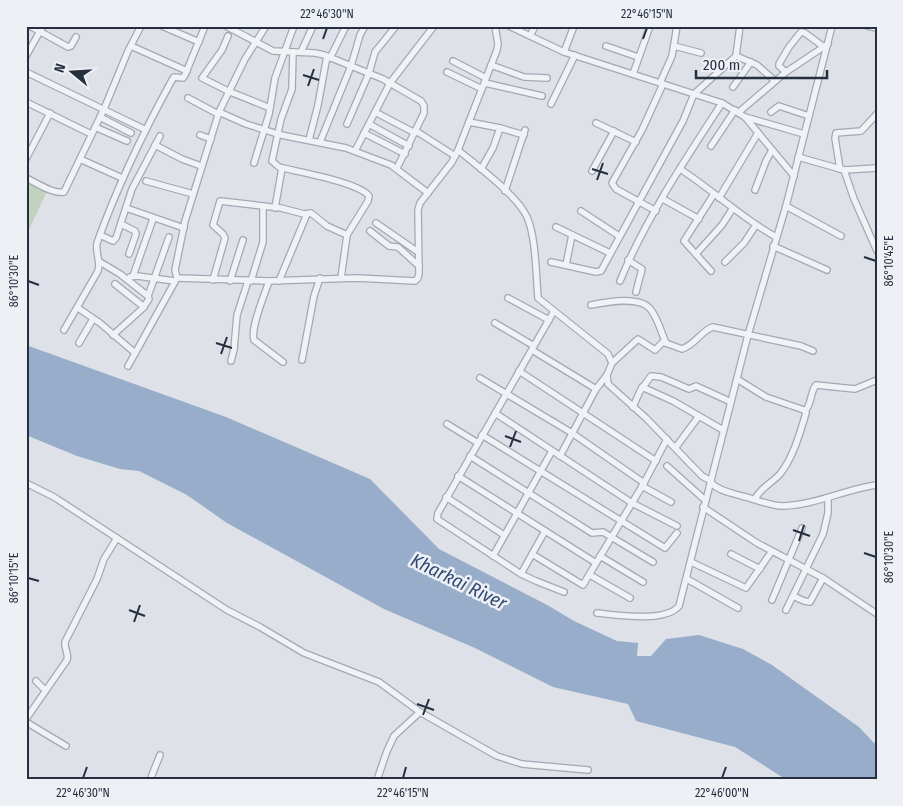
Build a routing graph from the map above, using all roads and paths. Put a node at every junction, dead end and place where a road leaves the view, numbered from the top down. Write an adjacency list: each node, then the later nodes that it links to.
1 (30, 26): 24 (street)
2 (43, 26): 24 (street)
3 (140, 26): 31 (street)
4 (162, 26): 28 (street)
5 (205, 26): 28 (street)
6 (227, 26): 29 (street)
7 (266, 26): 29 (street)
8 (294, 26): 34 (street)
9 (313, 26): 36 (street)
10 (346, 26): 42 (street)
11 (365, 26): 46 (street)
12 (396, 26): 52 (street)
13 (434, 26): 57 (street)
14 (495, 26): 47 (street)
15 (509, 26): 26 (street)
16 (534, 26): 26 (street)
17 (574, 26): 37 (street)
18 (650, 26): 43 (street)
19 (677, 26): 33 (street)
20 (740, 26): 41 (street)
21 (832, 26): 30 (street)
22 (867, 26): 23 (street)
23 (877, 28)
24 (38, 35): 27 (street); 40 (street)
25 (228, 36): 61 (street)
26 (530, 36): 37 (street)
27 (76, 37)
28 (199, 42): 48 (street)
29 (256, 42): 34 (street); 61 (street)
30 (826, 45): 51 (street); 51 (street); 76 (street)
31 (131, 46): 48 (street); 69 (street)
32 (606, 46): 43 (street)
33 (674, 46): 38 (street); 58 (street)
34 (285, 52): 35 (street); 68 (street)
35 (292, 52): 36 (street); 93 (street)
36 (301, 52): 42 (street)
37 (564, 52): 39 (street)
38 (701, 53)
39 (575, 55): 53 (street); 67 (street)
40 (26, 56)
41 (736, 56): 45 (street); 62 (street)
42 (329, 57): 46 (street); 98 (street)
43 (638, 57): 53 (street)
44 (453, 61): 55 (street)
45 (751, 62): 56 (street); 59 (street)
46 (351, 66): 52 (street); 100 (street)
47 (491, 66): 54 (street); 55 (street)
48 (187, 71): 86 (street)
49 (26, 72): 69 (street)
50 (447, 72): 60 (street)
51 (786, 72): 56 (street)
52 (369, 73): 57 (street); 81 (street)
53 (632, 74): 58 (street)
54 (547, 78)
55 (485, 80): 60 (street); 63 (street)
56 (775, 81): 70 (street)
57 (390, 83): 71 (street); 88 (street)
58 (662, 84): 62 (street); 101 (street)
59 (733, 87)
60 (482, 89): 79 (street)
61 (228, 91): 68 (street); 74 (street)
62 (694, 94): 66 (street); 131 (street)
63 (542, 96)
64 (188, 98): 74 (street)
65 (26, 102): 73 (street)
66 (722, 103): 70 (street); 118 (street)
67 (551, 104)
68 (270, 108): 85 (street)
69 (104, 109): 77 (street); 86 (street)
70 (737, 111): 78 (street); 104 (street)
71 (375, 112): 82 (street); 88 (street)
72 (771, 112): 76 (street)
73 (50, 113): 92 (street); 111 (street)
74 (218, 113): 85 (street); 97 (street)
75 (877, 114): 119 (street)
76 (809, 116): 94 (street)
77 (100, 117): 83 (street); 89 (street)
78 (745, 117): 91 (street); 94 (street)
79 (469, 122): 84 (street); 107 (street)
80 (596, 123): 87 (street)
81 (347, 124)
82 (369, 124): 90 (street); 103 (street)
83 (95, 127): 92 (street); 99 (street)
84 (500, 128): 117 (street); 126 (street)
85 (264, 129): 93 (street); 112 (street)
86 (146, 130): 123 (street)
87 (614, 131): 101 (street); 120 (street)
88 (416, 132): 103 (street); 107 (street)
89 (131, 133)
90 (364, 133): 106 (street); 108 (street)
91 (758, 133): 105 (street); 129 (street)
92 (91, 134): 110 (street)
93 (278, 134): 98 (street); 114 (street)
94 (804, 134): 109 (street)
95 (200, 135): 97 (street)
96 (160, 136): 102 (street)
97 (211, 139): 113 (street)
98 (309, 140): 100 (street)
99 (127, 141)
100 (320, 142): 106 (street)
101 (636, 142): 131 (street)
102 (155, 145): 113 (street); 134 (street)
103 (409, 146): 108 (street)
104 (711, 146)
105 (772, 150): 121 (street); 125 (street)
106 (355, 151): 115 (street)
107 (456, 153): 117 (street); 127 (street)
108 (405, 154): 115 (street)
109 (798, 157): 119 (street); 121 (street)
110 (80, 158): 122 (street); 123 (street)
111 (26, 160)
112 (254, 163)
113 (201, 166): 128 (street)
114 (282, 168): 135 (street); 149 (street)
115 (397, 168): 127 (street)
116 (877, 168): 119 (street)
117 (481, 169): 126 (street)
118 (680, 169): 129 (street); 130 (street)
119 (842, 170): 157 (street)
120 (592, 171)
121 (794, 176): 133 (street)
122 (26, 178)
123 (122, 178): 148 (street)
124 (146, 181): 128 (street)
125 (755, 190)
126 (505, 191): 188 (street)
127 (428, 193): 158 (street)
128 (193, 194): 146 (street)
129 (717, 196): 136 (street); 141 (street)
130 (663, 199): 137 (street); 141 (street)
131 (640, 201): 137 (street); 151 (street)
132 (263, 206): 135 (street); 175 (street); 177 (street)
133 (786, 206): 152 (street); 153 (street)
134 (126, 208): 140 (street); 143 (street)
135 (275, 208): 139 (street)
136 (733, 208): 144 (street); 161 (street)
137 (656, 210): 162 (street)
138 (581, 211): 151 (street)
139 (307, 214): 149 (street); 179 (street)
140 (153, 219): 146 (street); 170 (street)
141 (699, 219): 161 (street)
142 (376, 223): 158 (street)
143 (121, 224): 148 (street); 160 (street)
144 (756, 225): 153 (street); 165 (street)
145 (556, 227): 150 (street)
146 (184, 228): 174 (street)
147 (370, 231): 167 (street)
148 (100, 235): 163 (street)
149 (346, 235): 173 (street)
150 (572, 235): 159 (street); 166 (street)
151 (620, 236): 159 (street)
152 (841, 236)
153 (776, 237): 156 (street)
154 (169, 238): 171 (street)
155 (244, 240): 176 (street)
156 (773, 246): 169 (street); 194 (street)
157 (877, 251)
158 (418, 252): 167 (street)
159 (610, 253): 166 (street)
160 (130, 254)
161 (696, 254): 168 (street)
162 (628, 260): 180 (street); 182 (street)
163 (100, 262): 170 (street); 187 (street)
164 (551, 262): 166 (street)
165 (725, 262)
166 (566, 265)
167 (419, 266): 173 (street)
168 (711, 270)
169 (827, 270)
170 (130, 278): 171 (street); 183 (street)
171 (154, 278): 174 (street); 183 (street)
172 (320, 278): 173 (street); 179 (street); 200 (street)
173 (341, 278)
174 (176, 280): 175 (street); 199 (street)
175 (213, 280): 176 (street)
176 (230, 281): 177 (street)
177 (250, 281): 178 (street); 201 (street)
178 (269, 281): 179 (street); 202 (street)
179 (279, 281)
180 (620, 281)
181 (115, 284): 186 (street)
182 (636, 292)
183 (148, 296): 186 (street)
184 (508, 298): 190 (street)
185 (591, 305): 196 (street)
186 (144, 307): 193 (street)
187 (78, 308): 189 (street); 192 (street)
188 (554, 311): 190 (street); 203 (street)
189 (93, 318): 193 (street); 195 (street)
190 (549, 320): 197 (street)
191 (495, 323): 197 (street)
192 (64, 330)
193 (113, 335): 199 (street)
194 (748, 335): 196 (street); 198 (street); 208 (street)
195 (79, 343)
196 (666, 343): 203 (street)
197 (533, 348): 205 (street); 211 (street)
198 (813, 351)
199 (135, 353): 204 (street)
200 (302, 360)
201 (231, 361)
202 (283, 362)
203 (612, 363): 206 (street)
204 (128, 366)
205 (519, 372): 212 (street); 216 (street)
206 (608, 375): 211 (street); 214 (street)
207 (480, 378): 212 (street)
208 (736, 379): 213 (street); 215 (street)
209 (877, 380): 215 (street)
210 (642, 387): 213 (street); 214 (street); 218 (street)
211 (596, 389): 216 (street)
212 (506, 394): 217 (street); 221 (street)
213 (731, 402): 220 (street)
214 (633, 407): 223 (street)
215 (805, 411): 240 (street)
216 (583, 412): 221 (street); 229 (street)
217 (495, 414): 222 (street); 226 (street)
218 (700, 416): 220 (street); 225 (street)
219 (447, 424): 224 (street)
220 (724, 430): 233 (street)
221 (572, 433): 228 (street); 235 (street)
222 (482, 436): 224 (street); 231 (street)
223 (667, 439): 225 (street); 229 (street)
224 (478, 443): 227 (street)
225 (676, 447): 233 (street)
226 (552, 451): 228 (street); 231 (street)
227 (470, 456): 232 (street); 237 (street)
228 (560, 456): 242 (street)
229 (656, 461): 235 (street)
230 (667, 466): 243 (street)
231 (539, 471): 237 (street); 245 (street)
232 (458, 476): 238 (street); 244 (street)
233 (711, 482): 240 (street); 243 (street)
234 (26, 483): 250 (street)
235 (643, 484): 241 (street); 242 (street)
236 (877, 485): 239 (street)
237 (528, 492): 244 (street); 249 (street)
238 (446, 498): 248 (street); 254 (street)
239 (828, 498): 240 (street); 261 (street)
240 (755, 499)
241 (670, 502)
242 (632, 503): 245 (street); 245 (street)
243 (704, 503): 251 (street); 258 (street)
244 (516, 513): 247 (street); 248 (street)
245 (621, 521): 249 (street)
246 (802, 528): 256 (street)
247 (545, 531): 252 (street); 259 (street)
248 (504, 535): 254 (street)
249 (611, 537): 255 (street); 257 (street)
250 (117, 538): 278 (street); 279 (street)
251 (772, 551): 256 (street); 260 (street)
252 (532, 554): 262 (street); 263 (street)
253 (731, 554): 260 (street)
254 (493, 556): 262 (street)
255 (600, 556): 259 (street); 266 (street)
256 (789, 559): 261 (street); 270 (street)
257 (653, 562)
258 (691, 562): 260 (street); 265 (street)
259 (596, 563): 263 (street)
260 (760, 569)
261 (806, 569): 264 (street); 268 (street)
262 (521, 574): 267 (street)
263 (590, 575): 269 (street)
264 (823, 578): 268 (street); 273 (street)
265 (687, 579): 272 (street); 275 (street)
266 (642, 582)
267 (564, 592)
268 (793, 596): 274 (street)
269 (630, 598)
270 (772, 600)
271 (877, 603): 273 (street)
272 (738, 608)
273 (871, 609): 276 (street)
274 (786, 610)
275 (597, 613)
276 (877, 614)
277 (36, 682): 278 (street)
278 (45, 690): 280 (street)
279 (420, 712): 283 (street); 285 (street)
280 (26, 720): 281 (street)
281 (66, 746)
282 (160, 755): 284 (street)
283 (588, 770)
284 (150, 780)
285 (377, 780)

